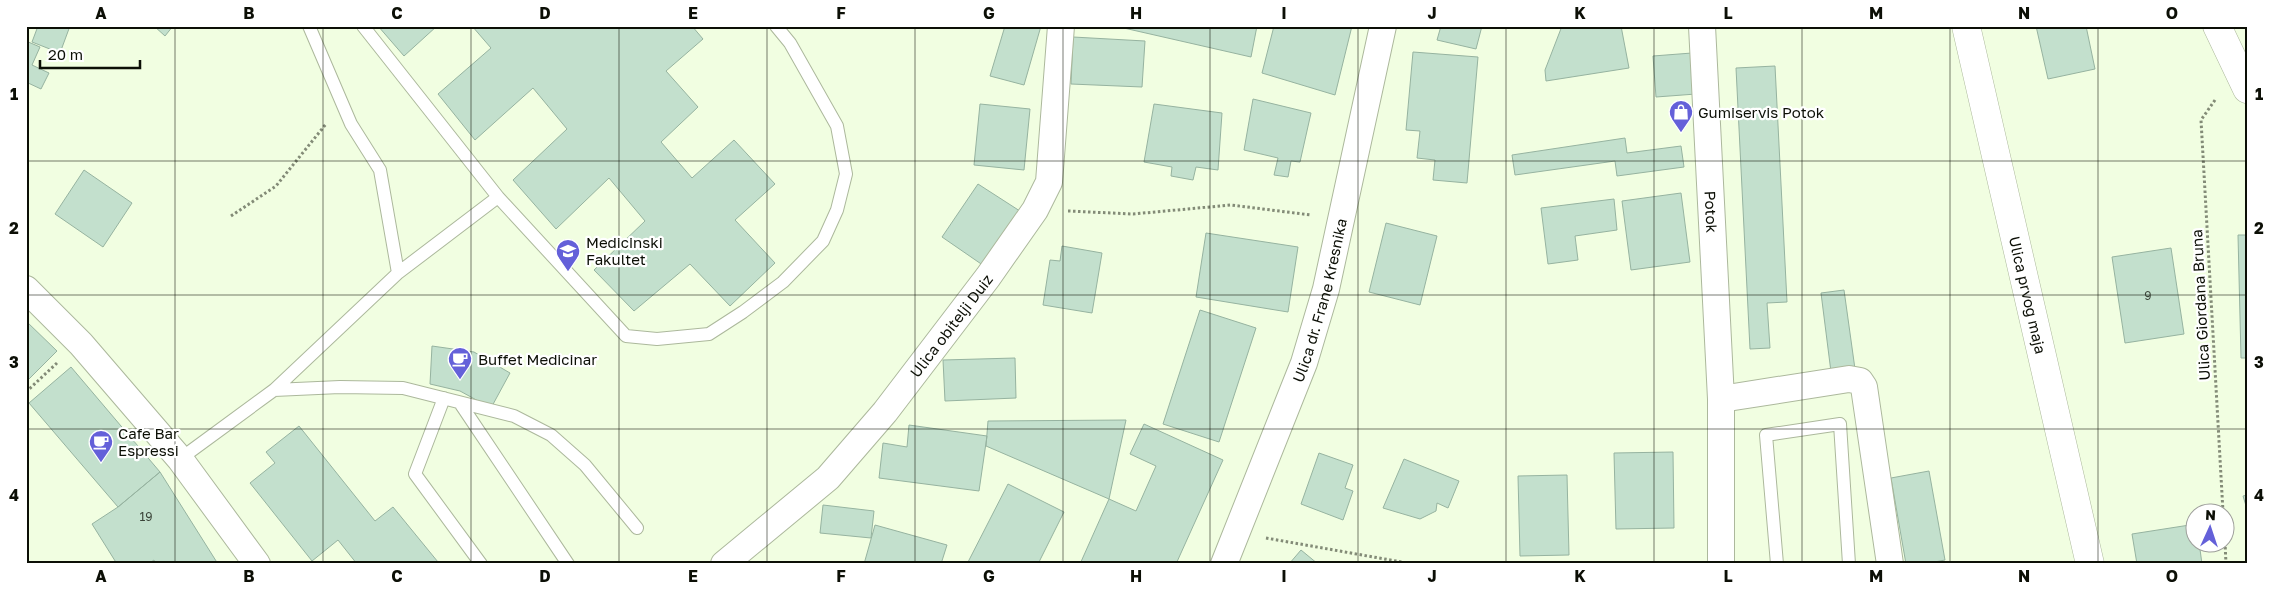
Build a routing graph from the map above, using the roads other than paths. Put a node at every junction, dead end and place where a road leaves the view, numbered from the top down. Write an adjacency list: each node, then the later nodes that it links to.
1 (309, 26): 11 (lane)
2 (363, 26): 10 (lane)
3 (776, 26): 10 (lane)
4 (1061, 26): 22 (street, Ulica obitelji Duiz)
5 (1383, 26): 23 (street, Ulica dr. Frane Kresnika)
6 (1702, 26): 15 (street, Potok)
7 (1966, 26): 28 (main road, Ulica prvog maja)
8 (2217, 26): 9 (main road)
9 (2247, 89)
10 (498, 197): 11 (lane)
11 (398, 273): 13 (lane)
12 (26, 289): 17 (street)
13 (274, 390): 14 (lane); 17 (lane)
14 (444, 398): 16 (lane); 20 (lane)
15 (1721, 399): 24 (street, Potok); 27 (street)
16 (460, 403): 18 (lane); 21 (lane)
17 (180, 459): 19 (street)
18 (636, 528)
19 (257, 564)
20 (481, 564)
21 (568, 564)
22 (724, 564)
23 (1224, 564)
24 (1721, 564)
25 (1778, 564): 26 (lane)
26 (1849, 564)
27 (1890, 564)
28 (2090, 564)

